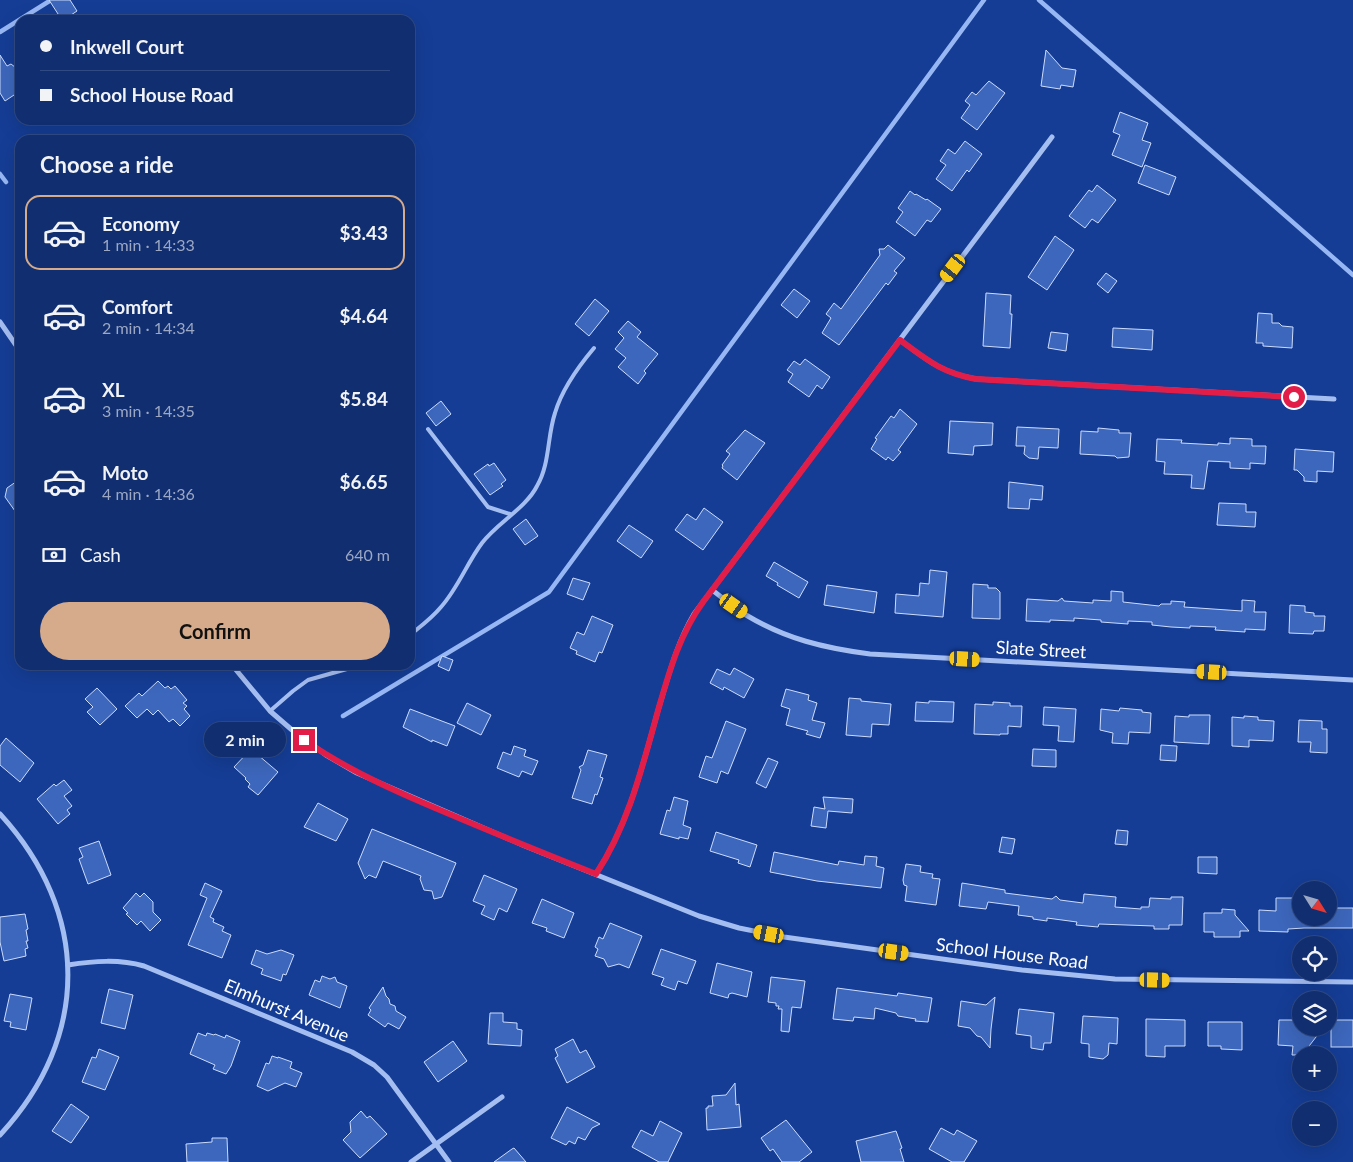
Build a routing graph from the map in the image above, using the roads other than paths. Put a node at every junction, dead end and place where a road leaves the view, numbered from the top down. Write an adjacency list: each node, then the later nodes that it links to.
1 (1052, 137): 3 (street)
2 (0, 322): 4 (street)
3 (900, 340): 6 (street); 9 (street)
4 (15, 344)
5 (594, 348): 8 (lane)
6 (1334, 399)
7 (428, 430): 8 (lane)
8 (510, 514): 10 (lane)
9 (712, 590): 13 (street, Slate Street); 16 (street)
10 (415, 630)
11 (236, 670): 14 (street, School House Road)
12 (343, 670): 14 (lane)
13 (1353, 680)
14 (270, 711): 16 (street, School House Road)
15 (0, 814): 17 (street)
16 (596, 874): 18 (street, School House Road)
17 (68, 965): 20 (street); 21 (street, Elmhurst Avenue)
18 (1353, 982)
19 (502, 1097): 21 (street)
20 (0, 1135)
21 (436, 1144): 22 (street); 23 (street, Elmhurst Avenue)
22 (411, 1162)
23 (449, 1162)

